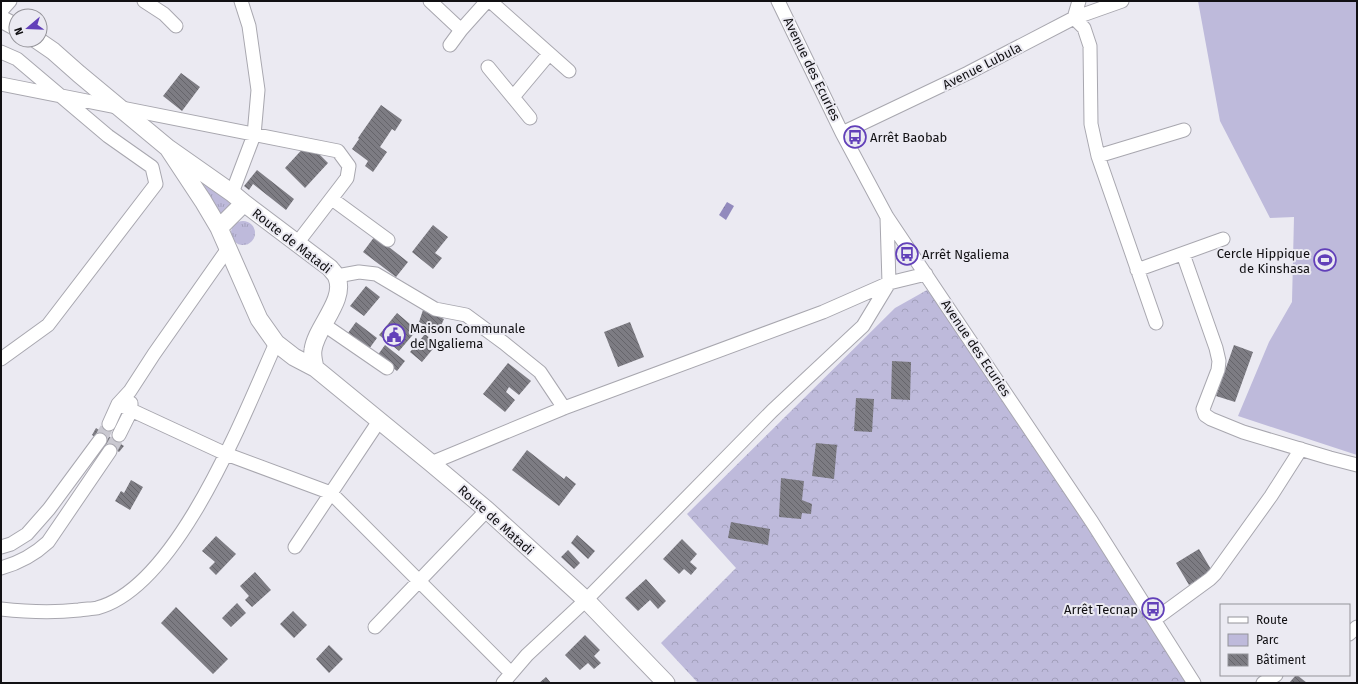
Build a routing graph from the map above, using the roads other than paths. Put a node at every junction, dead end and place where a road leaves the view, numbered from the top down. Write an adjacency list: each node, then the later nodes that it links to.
1 (10, 1): 9 (street)
2 (144, 1): 11 (street)
3 (240, 1): 26 (street)
4 (430, 1): 12 (street)
5 (489, 1): 12 (street); 16 (street)
6 (778, 1): 23 (street, Avenue des Ecuries)
7 (1079, 1): 10 (street)
8 (1122, 1): 10 (street, Avenue Lubula)
9 (1, 11)
10 (1074, 18): 23 (street, Avenue Lubula); 25 (street)
11 (176, 26)
12 (461, 30): 13 (street)
13 (450, 45)
14 (48, 48): 24 (main road, Route de Matadi)
15 (1, 52): 42 (street)
16 (549, 54): 18 (street); 20 (street)
17 (488, 67): 20 (street)
18 (569, 71)
19 (1, 84): 27 (street)
20 (514, 97): 21 (street)
21 (530, 118)
22 (1184, 130): 25 (street)
23 (842, 133): 28 (street, Avenue des Ecuries)
24 (168, 148): 26 (main road, Route de Matadi); 29 (main road, Route de Matadi)
25 (1098, 156): 35 (street)
26 (238, 198): 29 (main road); 32 (main road, Route de Matadi)
27 (332, 199): 31 (street); 32 (street)
28 (887, 217): 36 (street, Avenue des Ecuries); 38 (street)
29 (218, 228): 33 (main road, Route de Matadi)
30 (1223, 239): 34 (street)
31 (388, 240)
32 (298, 242): 37 (main road, Route de Matadi)
33 (227, 250): 41 (main road, Route de Matadi); 45 (street)
34 (1183, 254): 35 (street); 53 (street)
35 (1137, 270): 39 (street)
36 (926, 274): 38 (street); 66 (street, Avenue des Ecuries)
37 (337, 276): 40 (main road, Route de Matadi); 47 (street)
38 (889, 283): 47 (street); 64 (street)
39 (1156, 323)
40 (323, 324): 43 (main road, Route de Matadi); 44 (street)
41 (276, 343): 43 (main road, Route de Matadi); 55 (street)
42 (1, 359)
43 (315, 368): 49 (main road, Route de Matadi)
44 (387, 368)
45 (130, 391): 46 (street); 48 (street)
46 (118, 404): 48 (street); 50 (street)
47 (564, 408): 56 (street)
48 (131, 411): 51 (street); 55 (street)
49 (379, 421): 56 (main road, Route de Matadi); 58 (street)
50 (109, 424)
51 (119, 435)
52 (100, 440): 60 (street)
53 (1301, 449): 57 (street); 66 (street)
54 (110, 451): 62 (street)
55 (226, 454): 58 (street); 65 (street)
56 (431, 463): 59 (main road, Route de Matadi)
57 (1357, 465)
58 (331, 493): 61 (street); 63 (street)
59 (487, 510): 63 (street); 64 (main road, Route de Matadi)
60 (1, 547)
61 (295, 547)
62 (1, 568)
63 (419, 581): 67 (street); 69 (street)
64 (586, 600): 69 (street); 70 (main road, Route de Matadi)
65 (1, 609)
66 (1154, 620): 71 (street, Avenue des Ecuries)
67 (375, 627)
68 (1274, 676): 72 (street)
69 (507, 678)
70 (666, 683)
71 (1194, 683)
72 (1263, 683)

